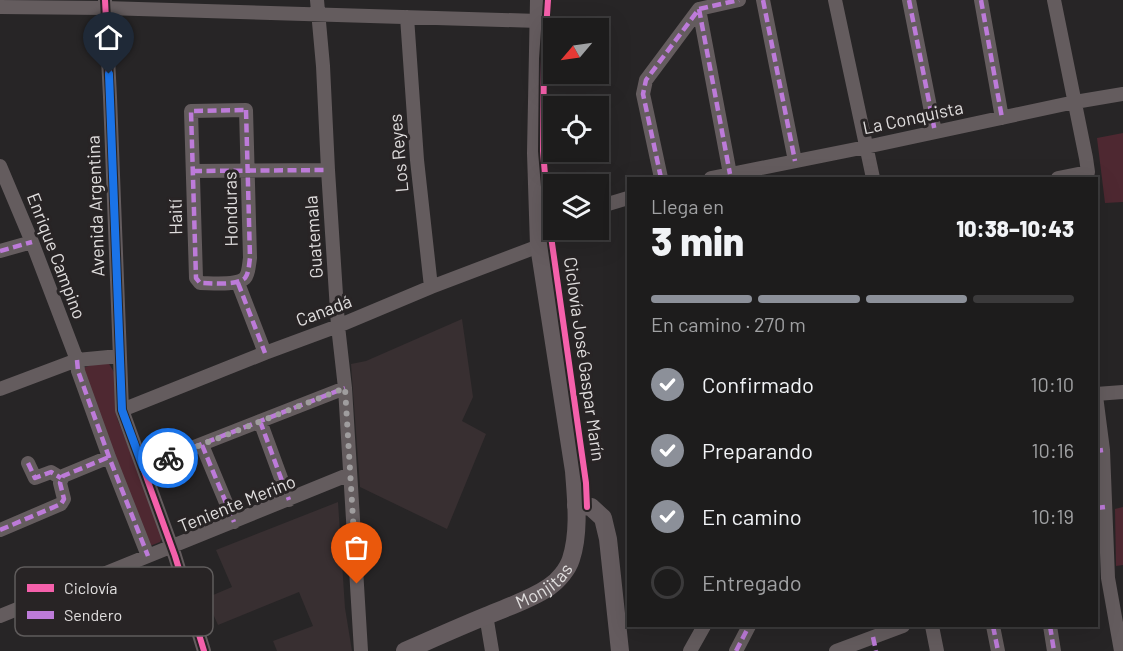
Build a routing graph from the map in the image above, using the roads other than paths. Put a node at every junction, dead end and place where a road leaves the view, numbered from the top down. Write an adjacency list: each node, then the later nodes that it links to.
1 (317, 0): 12 (street, Guatemala)
2 (539, 0): 14 (main road, Monjitas)
3 (739, 0): 11 (street)
4 (763, 0): 21 (street)
5 (836, 0): 20 (street)
6 (909, 0): 19 (street)
7 (981, 0): 18 (street)
8 (1054, 0): 16 (street)
9 (105, 4): 10 (street); 12 (street); 43 (street, Avenida Argentina)
10 (0, 7)
11 (699, 9): 26 (street); 28 (street)
12 (318, 15): 13 (street); 23 (street, Guatemala)
13 (407, 17): 14 (street); 40 (street, Los Reyes)
14 (538, 21): 33 (main road, Monjitas)
15 (1123, 93): 16 (street, La Conquista)
16 (1075, 102): 18 (street, La Conquista); 27 (street)
17 (191, 111): 24 (street, Haití); 25 (street, Honduras)
18 (1002, 118): 19 (street, La Conquista)
19 (935, 132): 20 (street, La Conquista)
20 (866, 147): 21 (street, La Conquista); 30 (street)
21 (795, 161): 26 (street, La Conquista)
22 (0, 166): 36 (street, Enrique Campino)
23 (328, 170): 25 (street); 41 (street, Guatemala)
24 (193, 171): 25 (street); 39 (street, Haití)
25 (248, 171): 39 (street, Honduras)
26 (730, 174): 29 (street, La Conquista)
27 (1087, 175): 31 (street)
28 (661, 177)
29 (716, 177)
30 (873, 177)
31 (1068, 177)
32 (627, 198): 34 (street)
33 (543, 202)
34 (609, 204)
35 (543, 233): 37 (main road, Monjitas)
36 (32, 242): 38 (street); 44 (street, Enrique Campino)
37 (539, 246): 40 (street, Canadá); 60 (main road, Monjitas)
38 (0, 251)
39 (238, 283): 42 (street)
40 (431, 286): 41 (street, Canadá)
41 (339, 326): 42 (street, Canadá); 45 (street, Guatemala)
42 (265, 353): 49 (street, Canadá)
43 (119, 356): 44 (street); 49 (street, Avenida Argentina)
44 (77, 360): 46 (street); 54 (street, Enrique Campino)
45 (345, 388): 50 (street); 57 (street, Guatemala)
46 (0, 389)
47 (1123, 392): 48 (street)
48 (1098, 395)
49 (122, 410): 56 (street, Avenida Argentina)
50 (260, 421): 52 (street); 59 (street)
51 (1098, 422): 53 (street)
52 (202, 445): 56 (street); 62 (street)
53 (1100, 450): 61 (street)
54 (108, 457): 58 (street); 65 (street, Enrique Campino)
55 (28, 463): 58 (street)
56 (143, 467): 64 (street, Avenida Argentina)
57 (351, 474): 59 (street, Teniente Merino); 81 (street, Guatemala)
58 (61, 478): 63 (street)
59 (290, 500): 62 (street, Teniente Merino)
60 (576, 505): 70 (main road, Monjitas); 84 (main road)
61 (1101, 507): 68 (street)
62 (234, 522): 64 (street, Teniente Merino)
63 (0, 530)
64 (171, 546): 65 (street, Teniente Merino); 67 (street, Avenida Argentina)
65 (148, 556): 66 (street, Teniente Merino)
66 (121, 567)
67 (178, 567)
68 (1102, 579): 91 (street)
69 (15, 610): 71 (street, Teniente Merino)
70 (486, 615): 82 (main road, Monjitas); 83 (street)
71 (0, 616)
72 (703, 627): 85 (street)
73 (748, 627): 86 (street)
74 (901, 627): 79 (street)
75 (932, 627): 88 (street)
76 (993, 627): 89 (street)
77 (1050, 627): 90 (street)
78 (199, 636): 80 (street, Avenida Argentina)
79 (874, 644): 87 (street)
80 (204, 651)
81 (362, 651)
82 (405, 651)
83 (492, 651)
84 (620, 651)
85 (690, 651)
86 (736, 651)
87 (836, 651)
88 (937, 651)
89 (998, 651)
90 (1054, 651)
91 (1121, 651)

